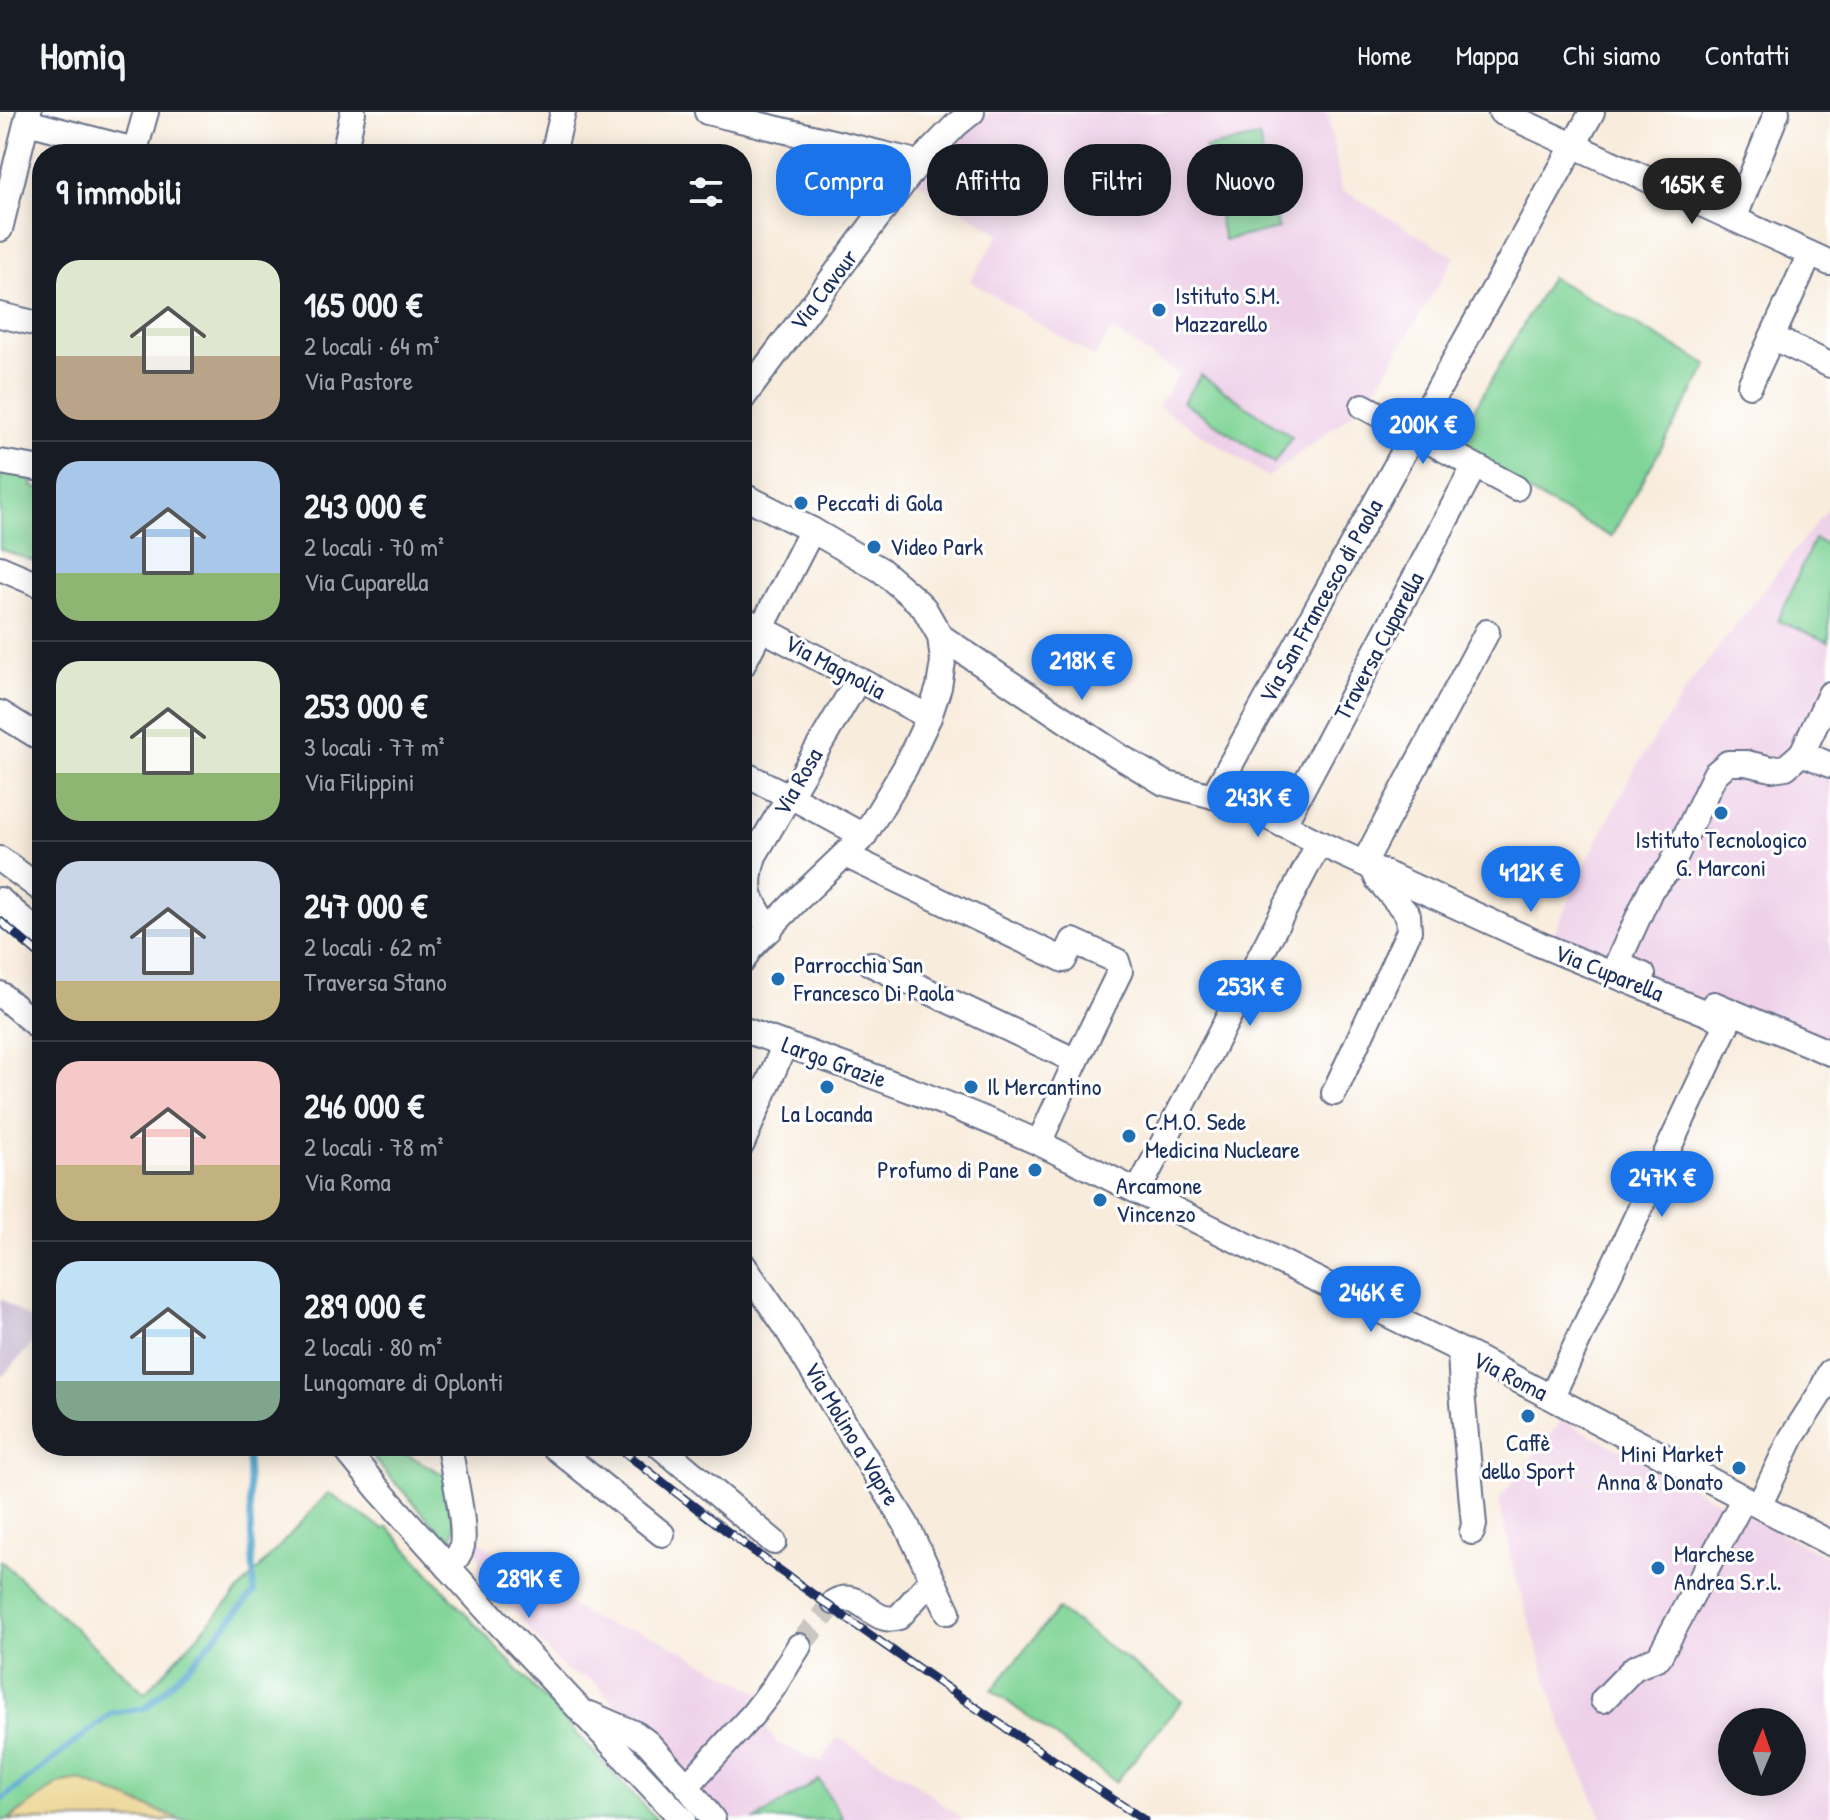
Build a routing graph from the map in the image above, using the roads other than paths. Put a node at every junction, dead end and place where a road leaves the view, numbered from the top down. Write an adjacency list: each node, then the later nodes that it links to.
1 (146, 112): 11 (street)
2 (353, 112): 12 (street)
3 (563, 112): 13 (street)
4 (707, 112): 15 (street)
5 (972, 112): 15 (street, Via Cavour)
6 (1501, 112): 14 (street)
7 (1592, 112): 14 (street, Via San Francesco di Paola)
8 (1777, 112): 16 (street)
9 (20, 125): 10 (street); 17 (street)
10 (101, 144)
11 (137, 144)
12 (346, 144)
13 (555, 144)
14 (1573, 146): 16 (street); 26 (street, Via San Francesco di Paola)
15 (916, 166): 24 (street, Via Cavour)
16 (1734, 219): 18 (street)
17 (0, 229)
18 (1820, 259): 21 (street)
19 (0, 315): 20 (street)
20 (32, 323)
21 (1772, 337): 22 (street); 23 (street)
22 (1830, 365)
23 (1750, 385)
24 (752, 386)
25 (1363, 406): 26 (street)
26 (1413, 434): 29 (street); 46 (street, Via San Francesco di Paola)
27 (0, 462): 28 (street)
28 (32, 467)
29 (1474, 467): 30 (street); 48 (street, Traversa Cuparella)
30 (1516, 488)
31 (752, 500): 32 (street)
32 (812, 530): 35 (street); 37 (street)
33 (0, 568): 34 (street)
34 (32, 582)
35 (752, 623): 38 (street, Via Magnolia)
36 (1487, 632): 54 (street)
37 (940, 636): 41 (street); 46 (street, Via Cuparella)
38 (858, 680): 41 (street, Via Magnolia); 47 (street, Via Rosa)
39 (1830, 694): 43 (street)
40 (0, 713): 42 (street)
41 (929, 717): 49 (street)
42 (32, 733)
43 (1802, 753): 44 (street); 66 (street)
44 (1830, 765)
45 (752, 778): 47 (street)
46 (1213, 796): 48 (street, Via Cuparella)
47 (790, 797): 49 (street); 53 (street, Via Rosa)
48 (1283, 825): 50 (street, Via Cuparella)
49 (864, 836): 51 (street)
50 (1319, 843): 54 (street, Via Cuparella); 72 (street)
51 (845, 855): 59 (street); 67 (street)
52 (0, 859): 55 (street)
53 (752, 863)
54 (1368, 865): 68 (street); 76 (street, Via Cuparella)
55 (32, 883)
56 (0, 900): 58 (street)
57 (752, 901): 59 (street, Via Rosa)
58 (32, 927)
59 (770, 930): 60 (street)
60 (752, 947)
61 (871, 964): 67 (street)
62 (0, 994): 63 (street)
63 (32, 1021)
64 (752, 1032): 65 (street, Largo Grazie)
65 (785, 1044): 69 (street, Largo Grazie); 70 (street)
66 (1830, 1053)
67 (1076, 1061): 71 (street)
68 (1334, 1093)
69 (926, 1094): 71 (street, Via Roma)
70 (752, 1121)
71 (1039, 1143): 72 (street, Via Roma)
72 (1138, 1191): 74 (street, Via Roma)
73 (752, 1278): 87 (street, Via Molino a Vapre)
74 (1460, 1351): 76 (street, Via Roma); 82 (street)
75 (1830, 1372): 81 (street)
76 (1552, 1396): 81 (street, Via Roma)
77 (351, 1456): 86 (street)
78 (451, 1456): 86 (street)
79 (565, 1456): 83 (street)
80 (672, 1456): 84 (street)
81 (1752, 1502): 85 (street, Via Roma); 91 (street)
82 (1472, 1532)
83 (662, 1534)
84 (774, 1542)
85 (1830, 1543)
86 (448, 1567): 92 (street)
87 (932, 1579): 88 (street); 89 (street, Via Molino a Vapre)
88 (834, 1602)
89 (948, 1612)
90 (799, 1646): 93 (street)
91 (1603, 1700)
92 (581, 1711): 93 (street); 94 (street)
93 (687, 1786): 95 (street)
94 (683, 1820)
95 (713, 1820)

